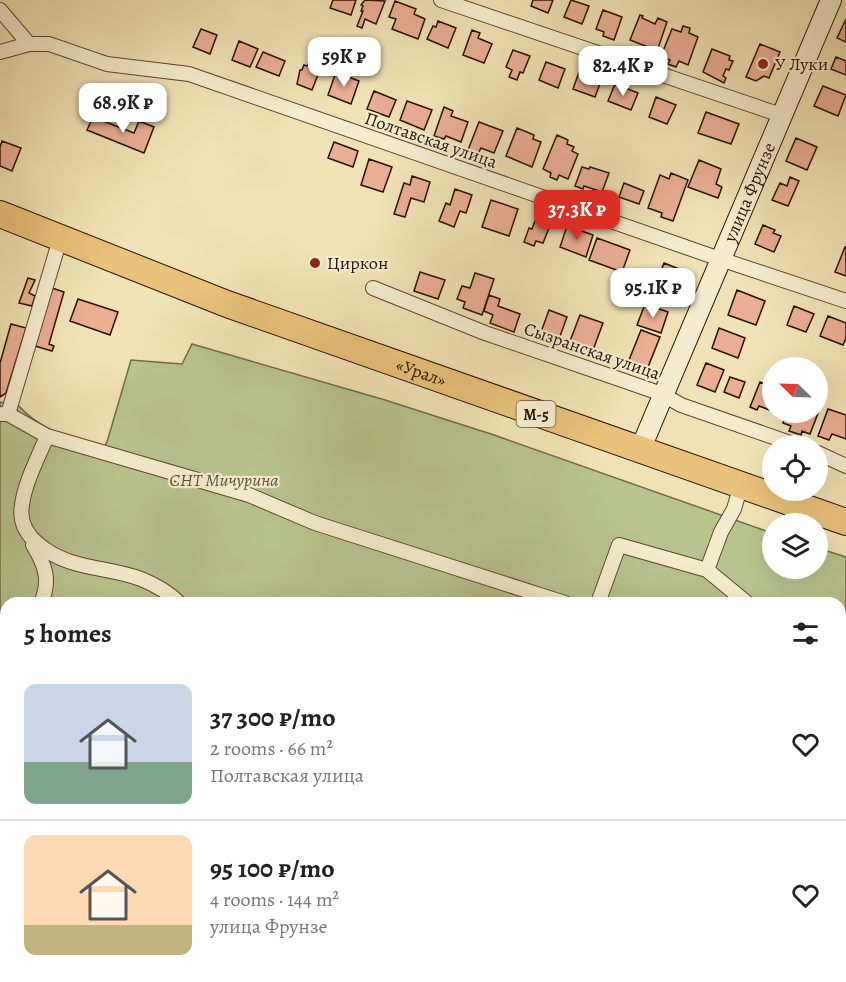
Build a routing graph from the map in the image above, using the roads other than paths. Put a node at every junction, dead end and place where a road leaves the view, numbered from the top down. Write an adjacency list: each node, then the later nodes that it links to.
1 (441, 0): 6 (street)
2 (831, 0): 6 (street, улица Фрунзе)
3 (0, 10): 4 (street)
4 (29, 44): 5 (street, Полтавская улица); 9 (street, Полтавская улица)
5 (0, 52)
6 (781, 115): 9 (street, улица Фрунзе)
7 (0, 214): 8 (highway, «Урал» / М-5)
8 (60, 239): 13 (street); 16 (highway, «Урал» / М-5)
9 (720, 260): 11 (street, Полтавская улица); 12 (street, улица Фрунзе)
10 (373, 288): 12 (street, Сызранская улица)
11 (846, 301)
12 (662, 394): 14 (street, Сызранская улица); 16 (street, улица Фрунзе)
13 (4, 414): 15 (street)
14 (768, 435)
15 (47, 436): 21 (street); 25 (street)
16 (640, 450): 19 (highway, «Урал» / М-5)
17 (828, 458): 18 (street)
18 (846, 466)
19 (741, 485): 20 (highway, «Урал» / М-5); 22 (street)
20 (846, 522)
21 (28, 535): 23 (street); 24 (street)
22 (707, 570): 26 (street); 27 (street)
23 (44, 597)
24 (173, 597)
25 (546, 597)
26 (600, 597)
27 (740, 597)

